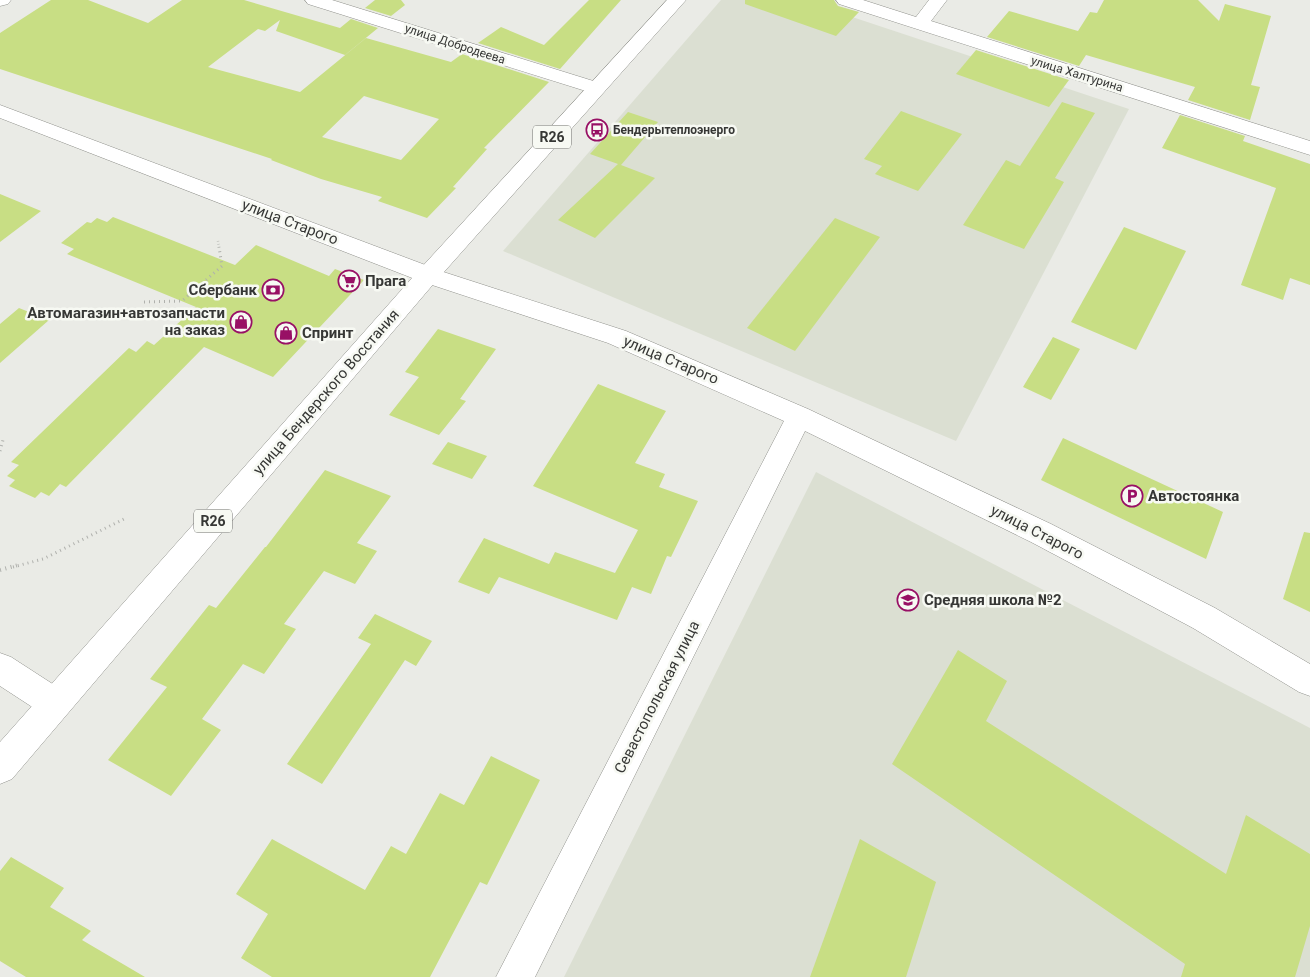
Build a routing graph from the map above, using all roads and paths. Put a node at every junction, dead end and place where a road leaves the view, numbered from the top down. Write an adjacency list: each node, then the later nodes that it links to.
1 (314, 0): 5 (street, улица Добродеева)
2 (677, 0): 7 (street, улица Бендерского Восстания / R26)
3 (845, 0): 6 (street, улица Халтурина)
4 (938, 0): 6 (street)
5 (336, 2): 7 (street, улица Добродеева)
6 (919, 25): 9 (street, улица Халтурина)
7 (596, 88): 11 (street, улица Бендерского Восстания / R26)
8 (0, 111): 11 (street, улица Старого)
9 (1310, 148)
10 (218, 241): 12 (path)
11 (428, 276): 13 (street, улица Старого); 20 (street, улица Бендерского Восстания / R26)
12 (144, 302)
13 (799, 416): 19 (street, улица Старого); 22 (street, Севастопольская улица)
14 (4, 440): 15 (path)
15 (0, 451)
16 (124, 519): 17 (path)
17 (0, 570)
18 (0, 668): 20 (street)
19 (1310, 680)
20 (54, 703): 21 (street, улица Бендерского Восстания / R26)
21 (0, 767)
22 (515, 977)

